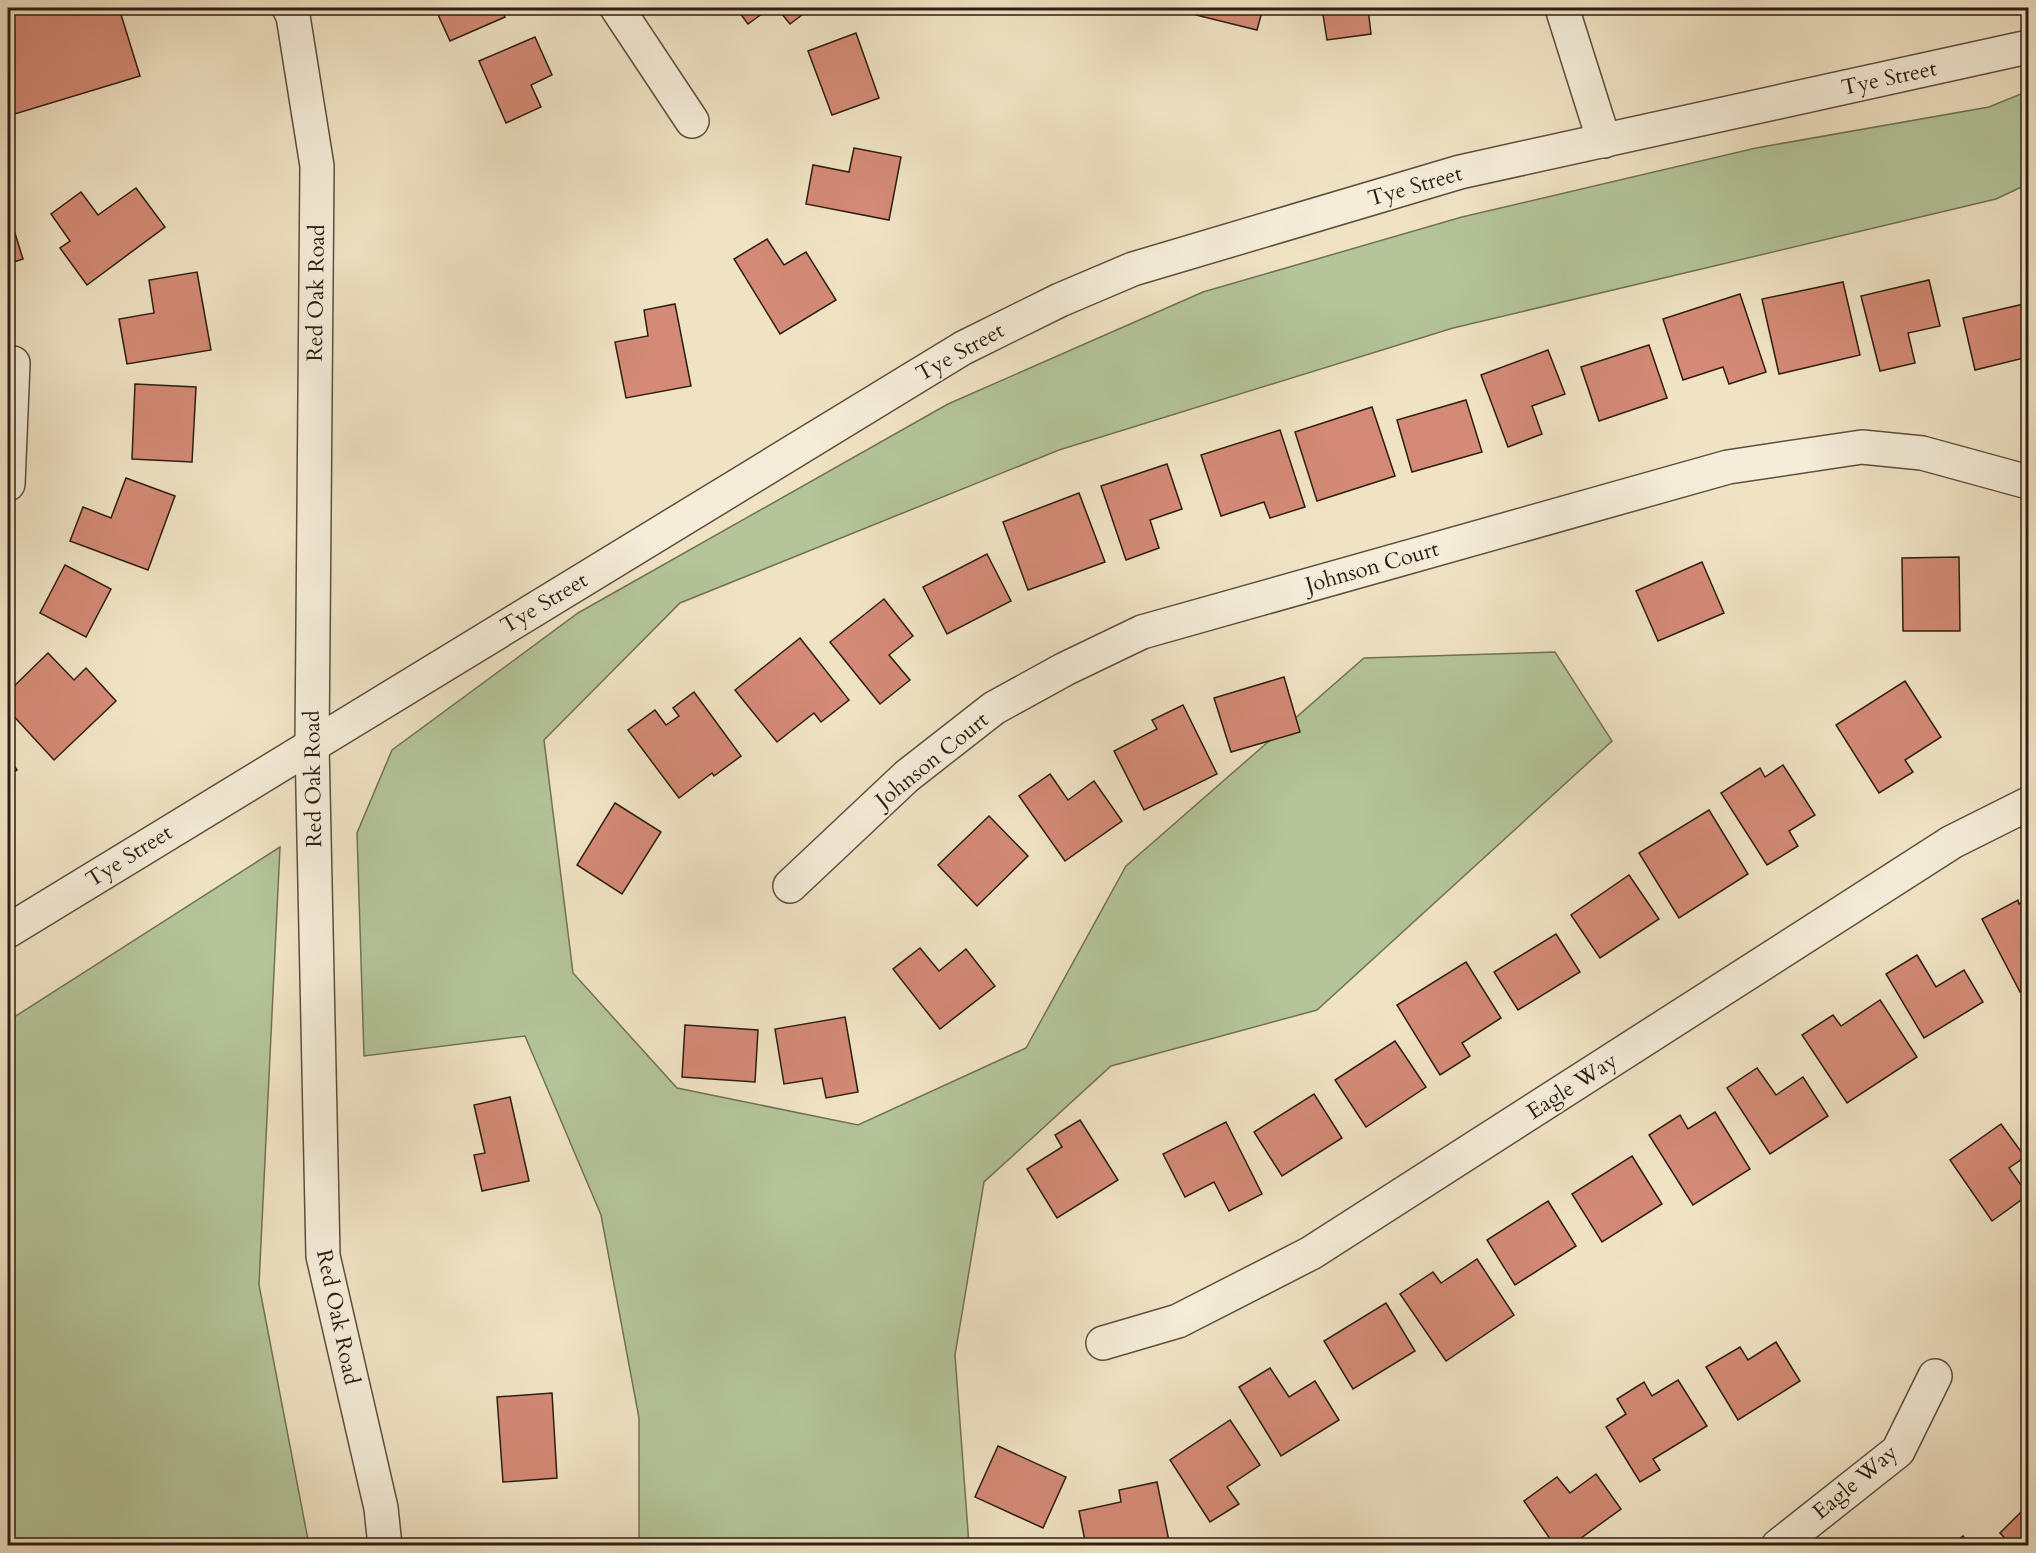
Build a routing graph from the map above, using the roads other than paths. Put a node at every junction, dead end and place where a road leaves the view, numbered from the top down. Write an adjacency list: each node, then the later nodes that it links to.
1 (289, 8): 10 (street, Red Oak Road)
2 (617, 8): 5 (street)
3 (1562, 8): 6 (street)
4 (2028, 47): 6 (street, Tye Street)
5 (692, 121)
6 (1604, 141): 10 (street, Tye Street)
7 (13, 363): 9 (street)
8 (2028, 482): 12 (street, Johnson Court)
9 (8, 484)
10 (312, 744): 13 (street, Tye Street); 16 (street, Red Oak Road)
11 (2028, 804): 14 (street, Eagle Way)
12 (790, 885)
13 (8, 931)
14 (1103, 1343)
15 (1935, 1376): 17 (street, Eagle Way)
16 (386, 1545)
17 (1778, 1545)

